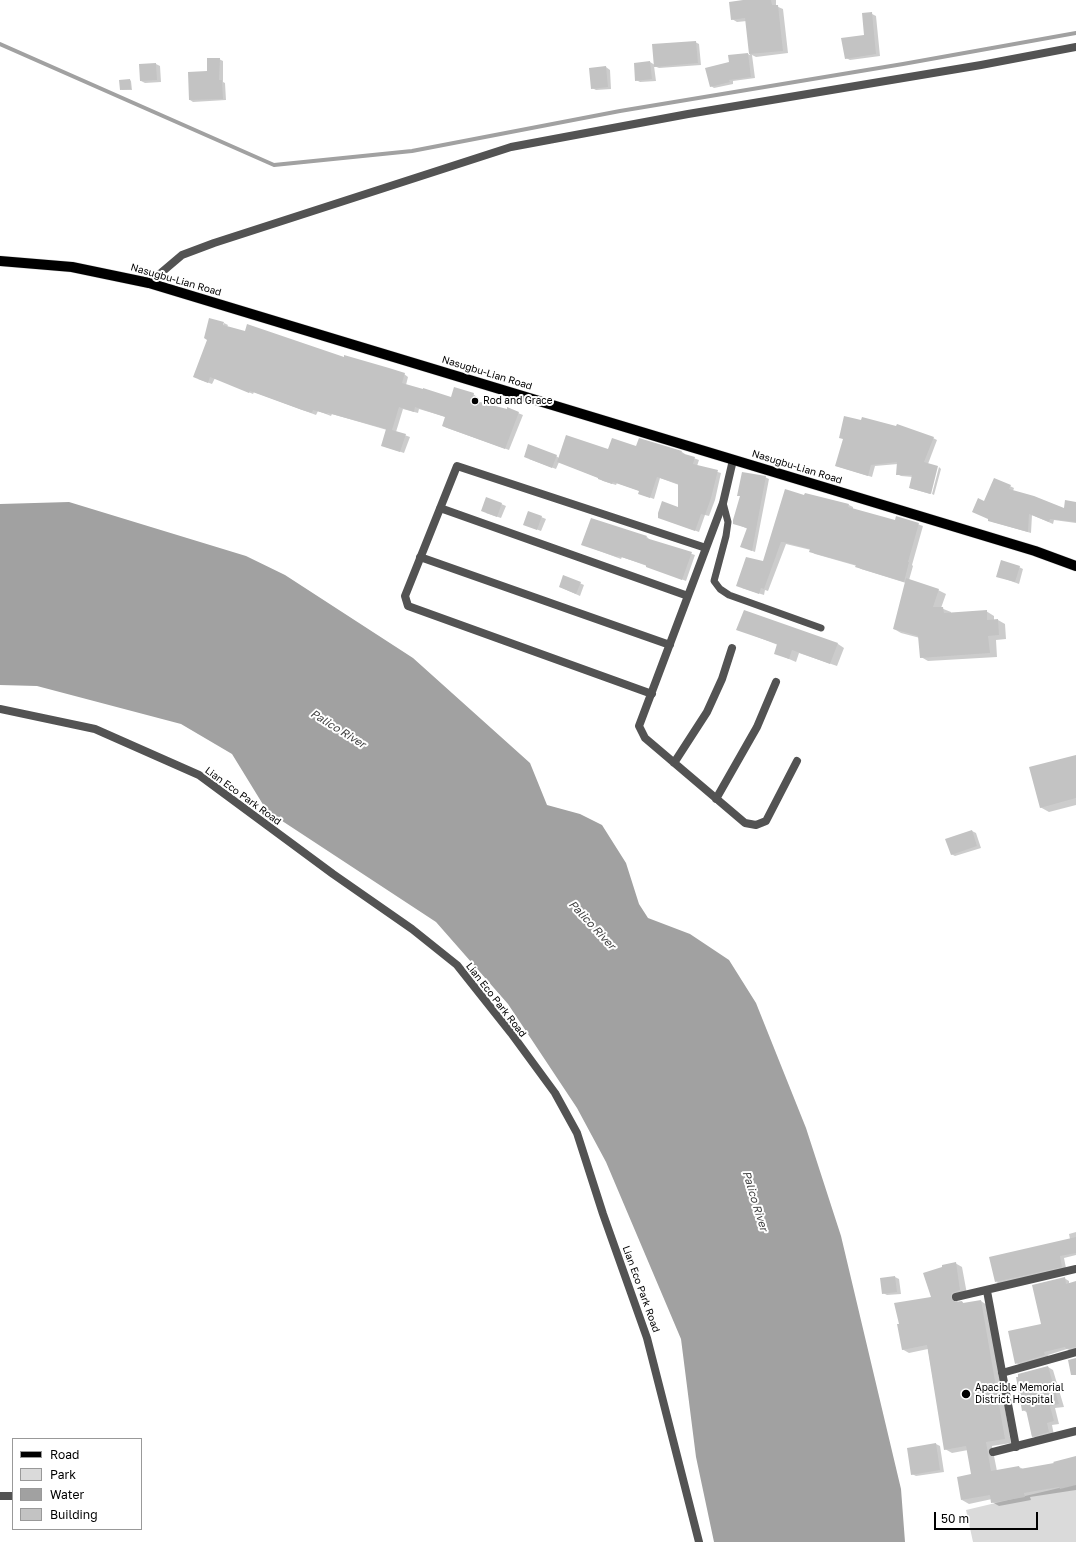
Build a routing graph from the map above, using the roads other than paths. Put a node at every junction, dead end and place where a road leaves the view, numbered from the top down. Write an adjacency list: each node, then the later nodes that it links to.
1 (1076, 47): 3 (street)
2 (0, 261): 3 (main road, Nasugbu-Lian Road)
3 (149, 283): 4 (main road, Nasugbu-Lian Road)
4 (733, 460): 5 (street); 9 (main road, Nasugbu-Lian Road)
5 (723, 503): 7 (street); 11 (lane)
6 (440, 508): 7 (street); 8 (street); 10 (street)
7 (706, 548): 10 (street)
8 (420, 557): 12 (street); 15 (street)
9 (1076, 566)
10 (688, 596): 12 (street)
11 (821, 628)
12 (670, 645): 15 (street)
13 (732, 648): 18 (street)
14 (776, 682): 19 (street)
15 (652, 694): 18 (street)
16 (0, 709): 30 (street, Lian Eco Park Road)
17 (797, 761): 19 (street)
18 (674, 763): 19 (street)
19 (716, 799)
20 (1076, 1269): 21 (street)
21 (987, 1291): 22 (street); 24 (street)
22 (956, 1297)
23 (1076, 1352): 24 (street)
24 (1002, 1373): 26 (street)
25 (1076, 1431): 26 (street)
26 (1016, 1447): 27 (street)
27 (993, 1452)
28 (0, 1496): 29 (street)
29 (12, 1496)
30 (699, 1542)

